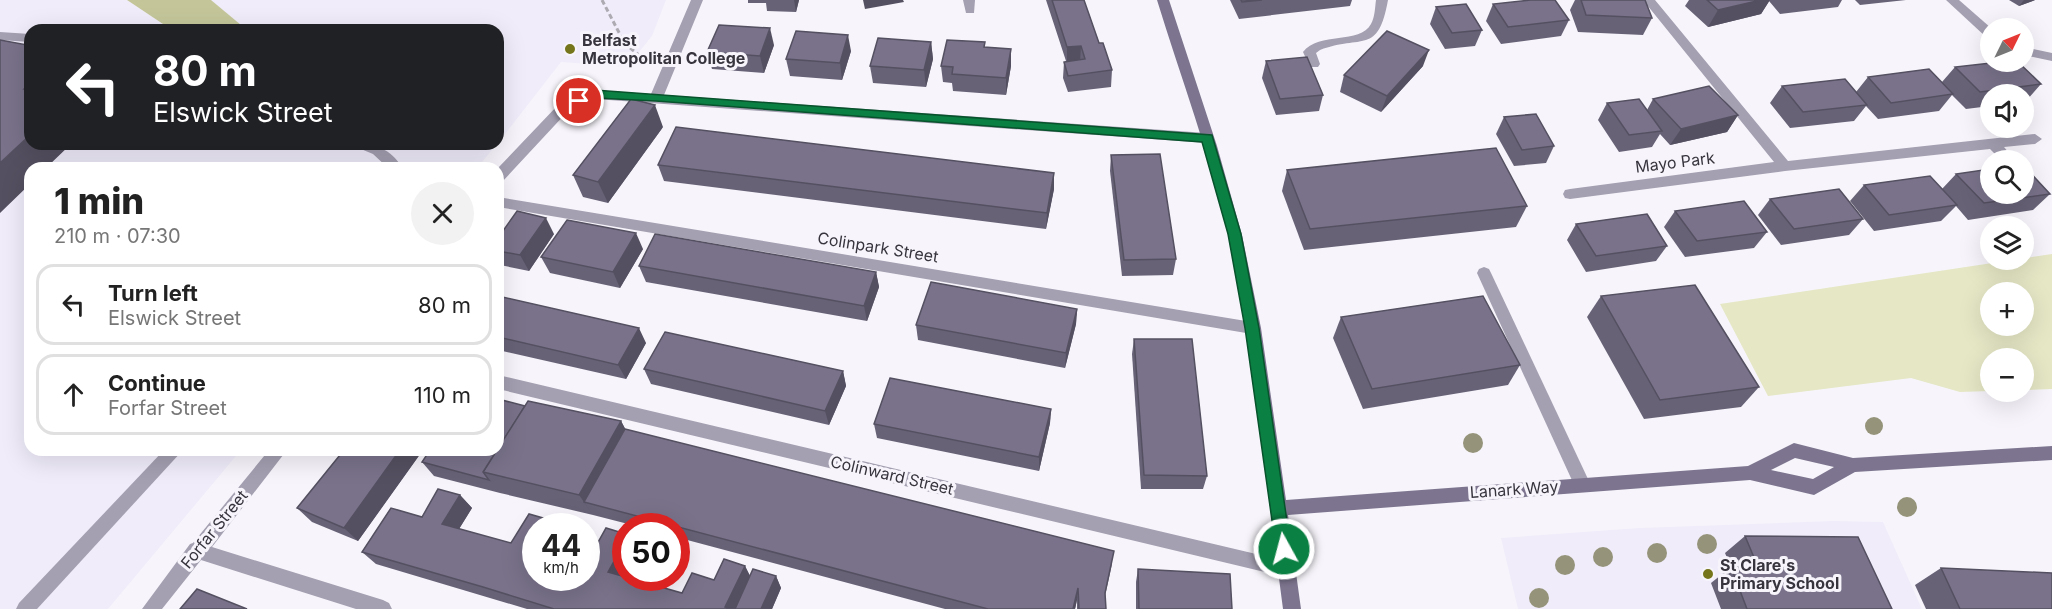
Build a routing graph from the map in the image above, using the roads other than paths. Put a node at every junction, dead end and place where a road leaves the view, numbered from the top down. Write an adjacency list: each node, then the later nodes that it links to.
1 (697, 0): 12 (street)
2 (1163, 0): 13 (street)
3 (1382, 0): 11 (street)
4 (1649, 0): 19 (street)
5 (1952, 0): 6 (street)
6 (1980, 25)
7 (0, 36): 8 (street)
8 (24, 38)
9 (2034, 53): 10 (street)
10 (2052, 57)
11 (1314, 64)
12 (656, 97): 13 (street); 20 (street)
13 (1207, 138): 24 (street)
14 (2034, 139): 15 (street, Mayo Park)
15 (1993, 144): 17 (street); 19 (street, Mayo Park)
16 (374, 150): 18 (street)
17 (1999, 150)
18 (389, 162)
19 (1785, 166): 21 (street, Mayo Park)
20 (504, 171)
21 (1570, 194)
22 (504, 203): 24 (street, Colinpark Street)
23 (1484, 273): 31 (street)
24 (1252, 328): 32 (street)
25 (504, 383): 34 (street, Colinward Street)
26 (169, 456): 35 (street)
27 (274, 456): 33 (street, Forfar Street)
28 (2049, 457): 29 (street, Lanark Way)
29 (1853, 465): 30 (street, Lanark Way); 30 (street, Lanark Way)
30 (1750, 473): 31 (street, Lanark Way)
31 (1581, 484): 32 (street, Lanark Way)
32 (1279, 508): 34 (street)
33 (196, 550): 36 (street, Forfar Street); 37 (street)
34 (1286, 569): 38 (street)
35 (25, 609)
36 (151, 609)
37 (383, 609)
38 (1292, 609)

